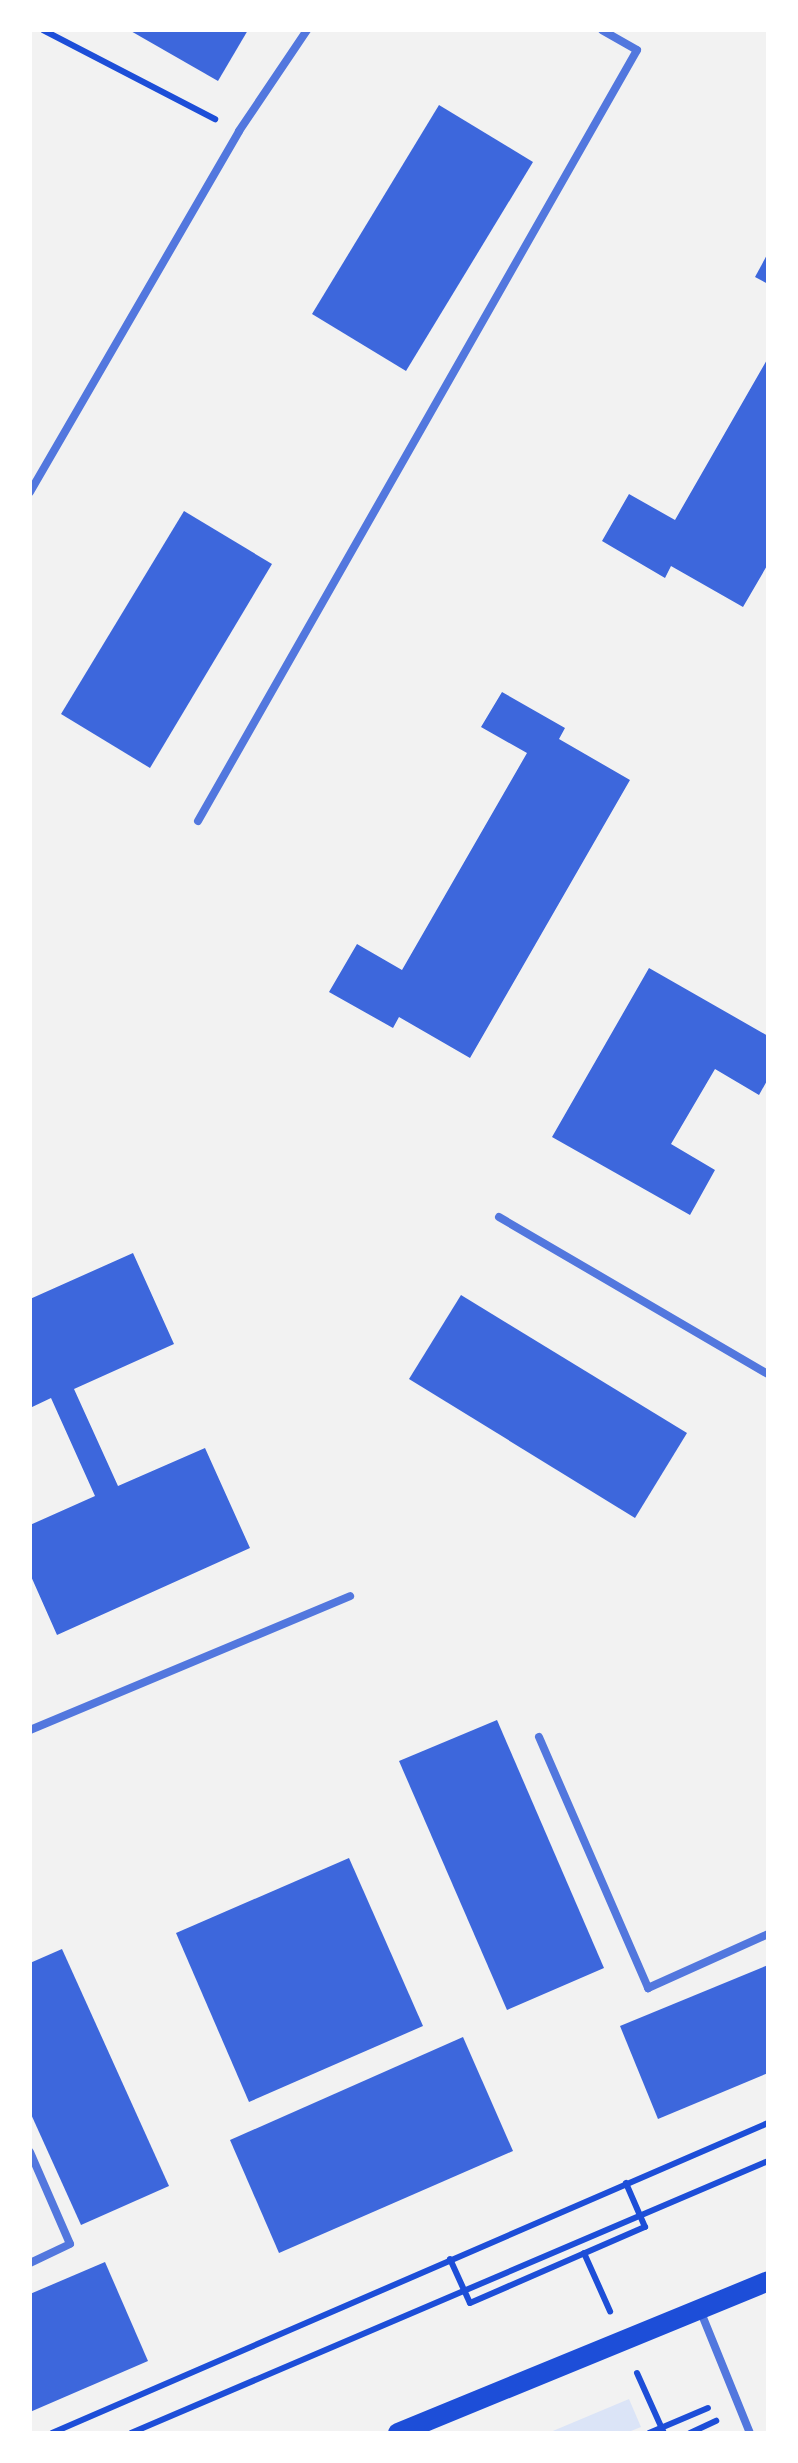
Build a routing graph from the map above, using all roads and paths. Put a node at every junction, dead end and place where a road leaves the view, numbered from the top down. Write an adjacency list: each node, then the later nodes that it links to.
1 (43, 30): 4 (path)
2 (308, 30): 4 (lane)
3 (602, 30): 6 (lane)
4 (239, 131): 5 (lane)
5 (30, 492)
6 (198, 821)
7 (498, 1217): 8 (lane)
8 (768, 1374)
9 (350, 1596): 10 (lane)
10 (30, 1730)
11 (539, 1737): 12 (lane)
12 (768, 1934)
13 (768, 2123): 16 (path)
14 (30, 2152): 19 (lane)
15 (768, 2161): 17 (path)
16 (626, 2183): 17 (path); 18 (path)
17 (640, 2213): 21 (path); 21 (path)
18 (450, 2259): 21 (path); 23 (path)
19 (30, 2262)
20 (768, 2281): 22 (main road)
21 (464, 2290): 24 (path)
22 (700, 2310): 25 (main road); 26 (lane)
23 (52, 2433)
24 (131, 2433)
25 (398, 2433)
26 (750, 2433)

